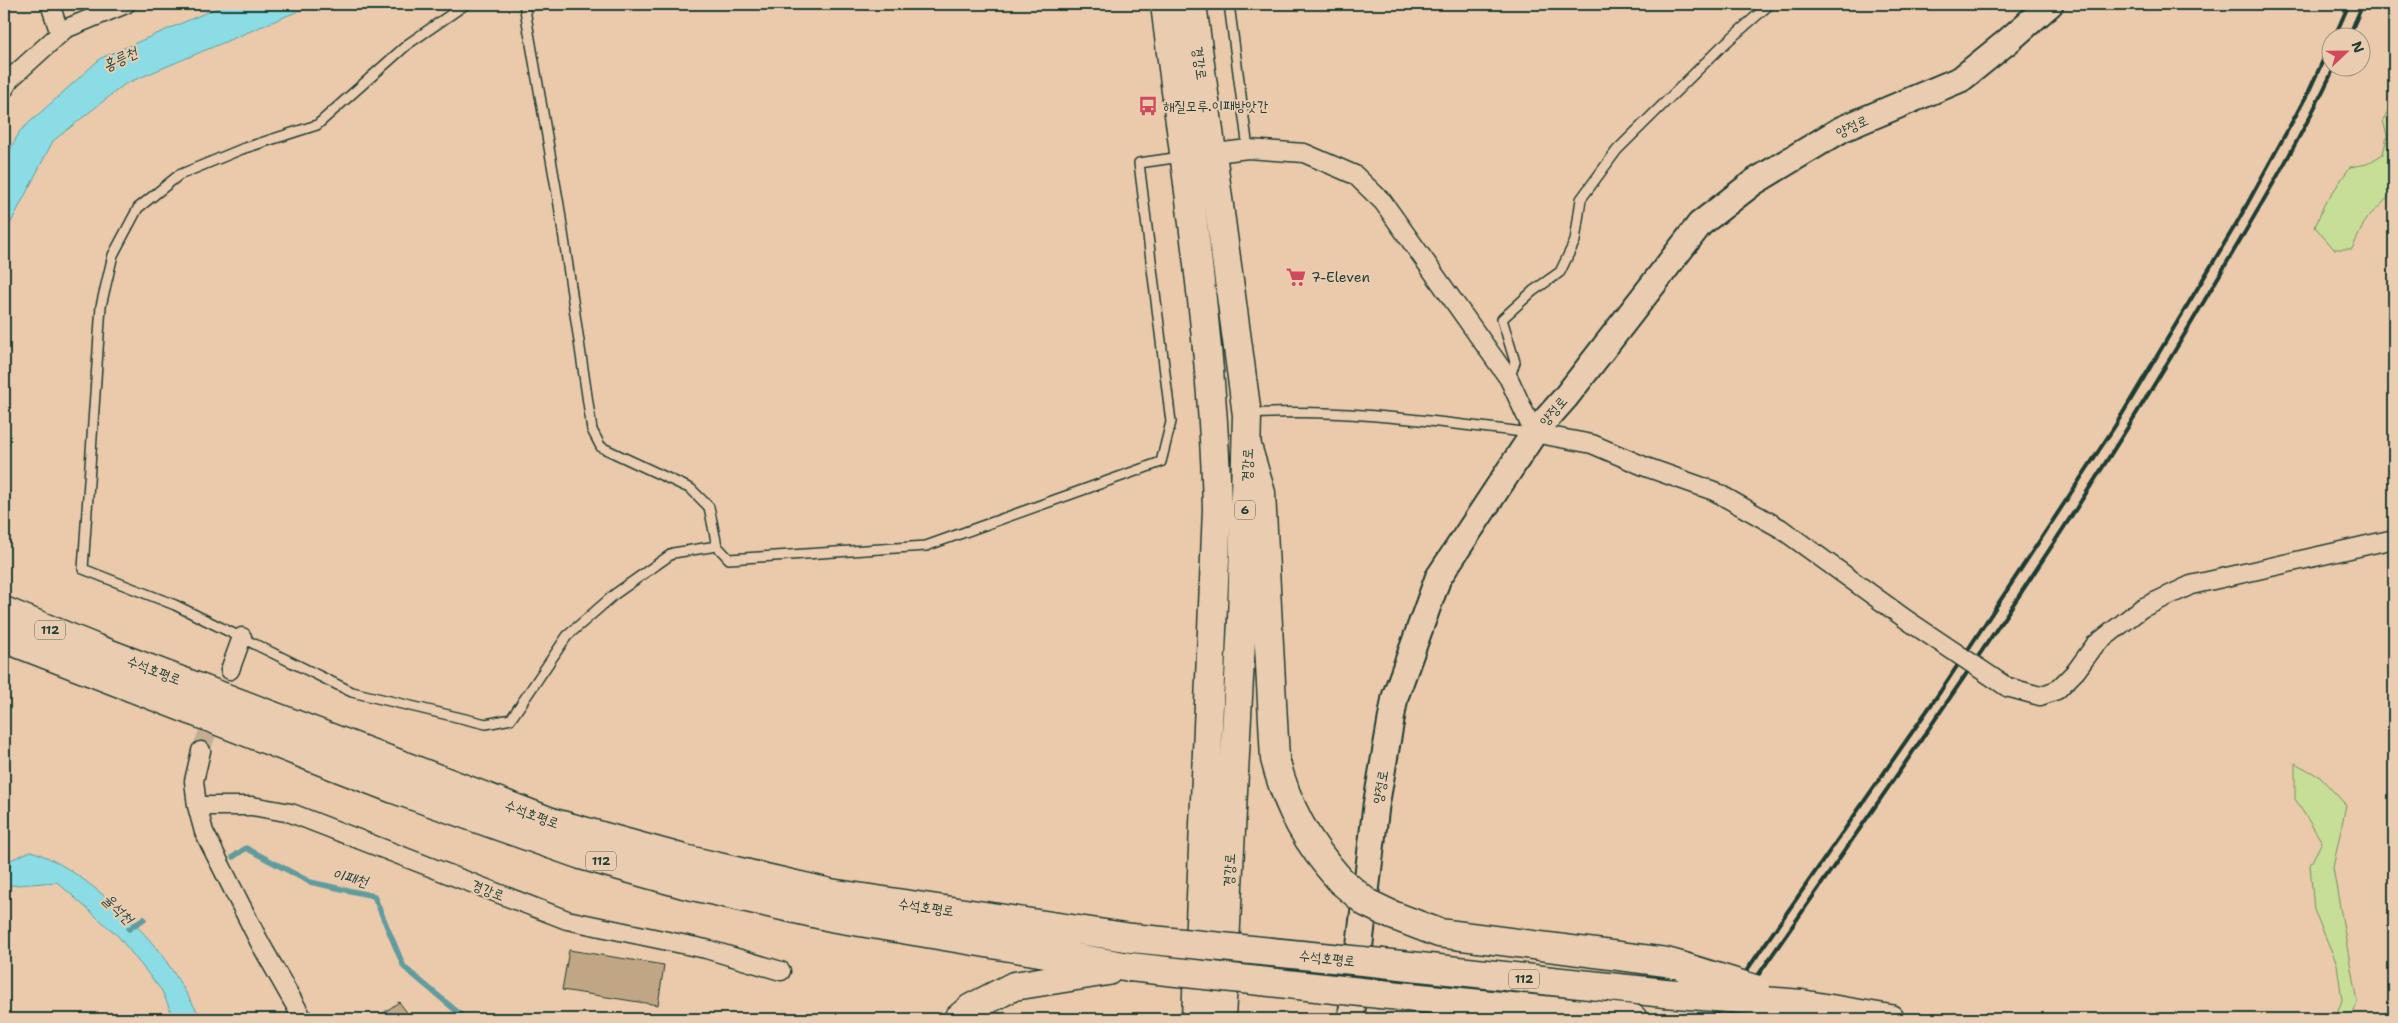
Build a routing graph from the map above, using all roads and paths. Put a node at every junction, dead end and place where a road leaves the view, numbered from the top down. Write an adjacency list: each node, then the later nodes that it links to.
1 (50, 4): 10 (street)
2 (126, 4): 10 (street)
3 (466, 4): 22 (lane)
4 (524, 4): 20 (lane)
5 (1164, 4): 14 (main road, 경강로 / 6)
6 (1192, 4): 13 (main road, 경강로 / 6)
7 (1229, 4): 12 (lane)
8 (1770, 4): 15 (lane)
9 (2050, 4): 17 (main road, 양정로)
10 (60, 34): 11 (street)
11 (4, 89)
12 (1248, 149): 13 (street); 15 (street)
13 (1213, 152): 14 (street); 16 (main road, 경강로 / 6)
14 (1183, 157): 20 (lane); 34 (main road, 경강로 / 6)
15 (1509, 379): 17 (street)
16 (1247, 415): 17 (lane); 18 (main road, 경강로 / 6)
17 (1534, 433): 19 (street, bridge); 36 (main road, 양정로)
18 (1247, 446): 30 (main road, bridge); 35 (main road, 경강로 / 6)
19 (2394, 539)
20 (717, 546): 22 (lane)
21 (4, 611): 24 (main road, 수석호평로 / 112)
22 (242, 637): 25 (street)
23 (4, 638): 24 (main road, 수석호평로 / 112)
24 (96, 661): 28 (main road, 수석호평로 / 112); 30 (main road, 수석호평로 / 112, bridge)
25 (230, 670)
26 (200, 751): 27 (street)
27 (197, 806): 29 (street, 경강로); 32 (street)
28 (1130, 967): 33 (main road); 37 (main road, 수석호평로 / 112, bridge)
29 (781, 971)
30 (1802, 1004): 31 (main road, 수석호평로 / 112)
31 (1885, 1018)
32 (303, 1019)
33 (958, 1019)
34 (1196, 1019)
35 (1221, 1019)
36 (1351, 1019)
37 (1633, 1019)

